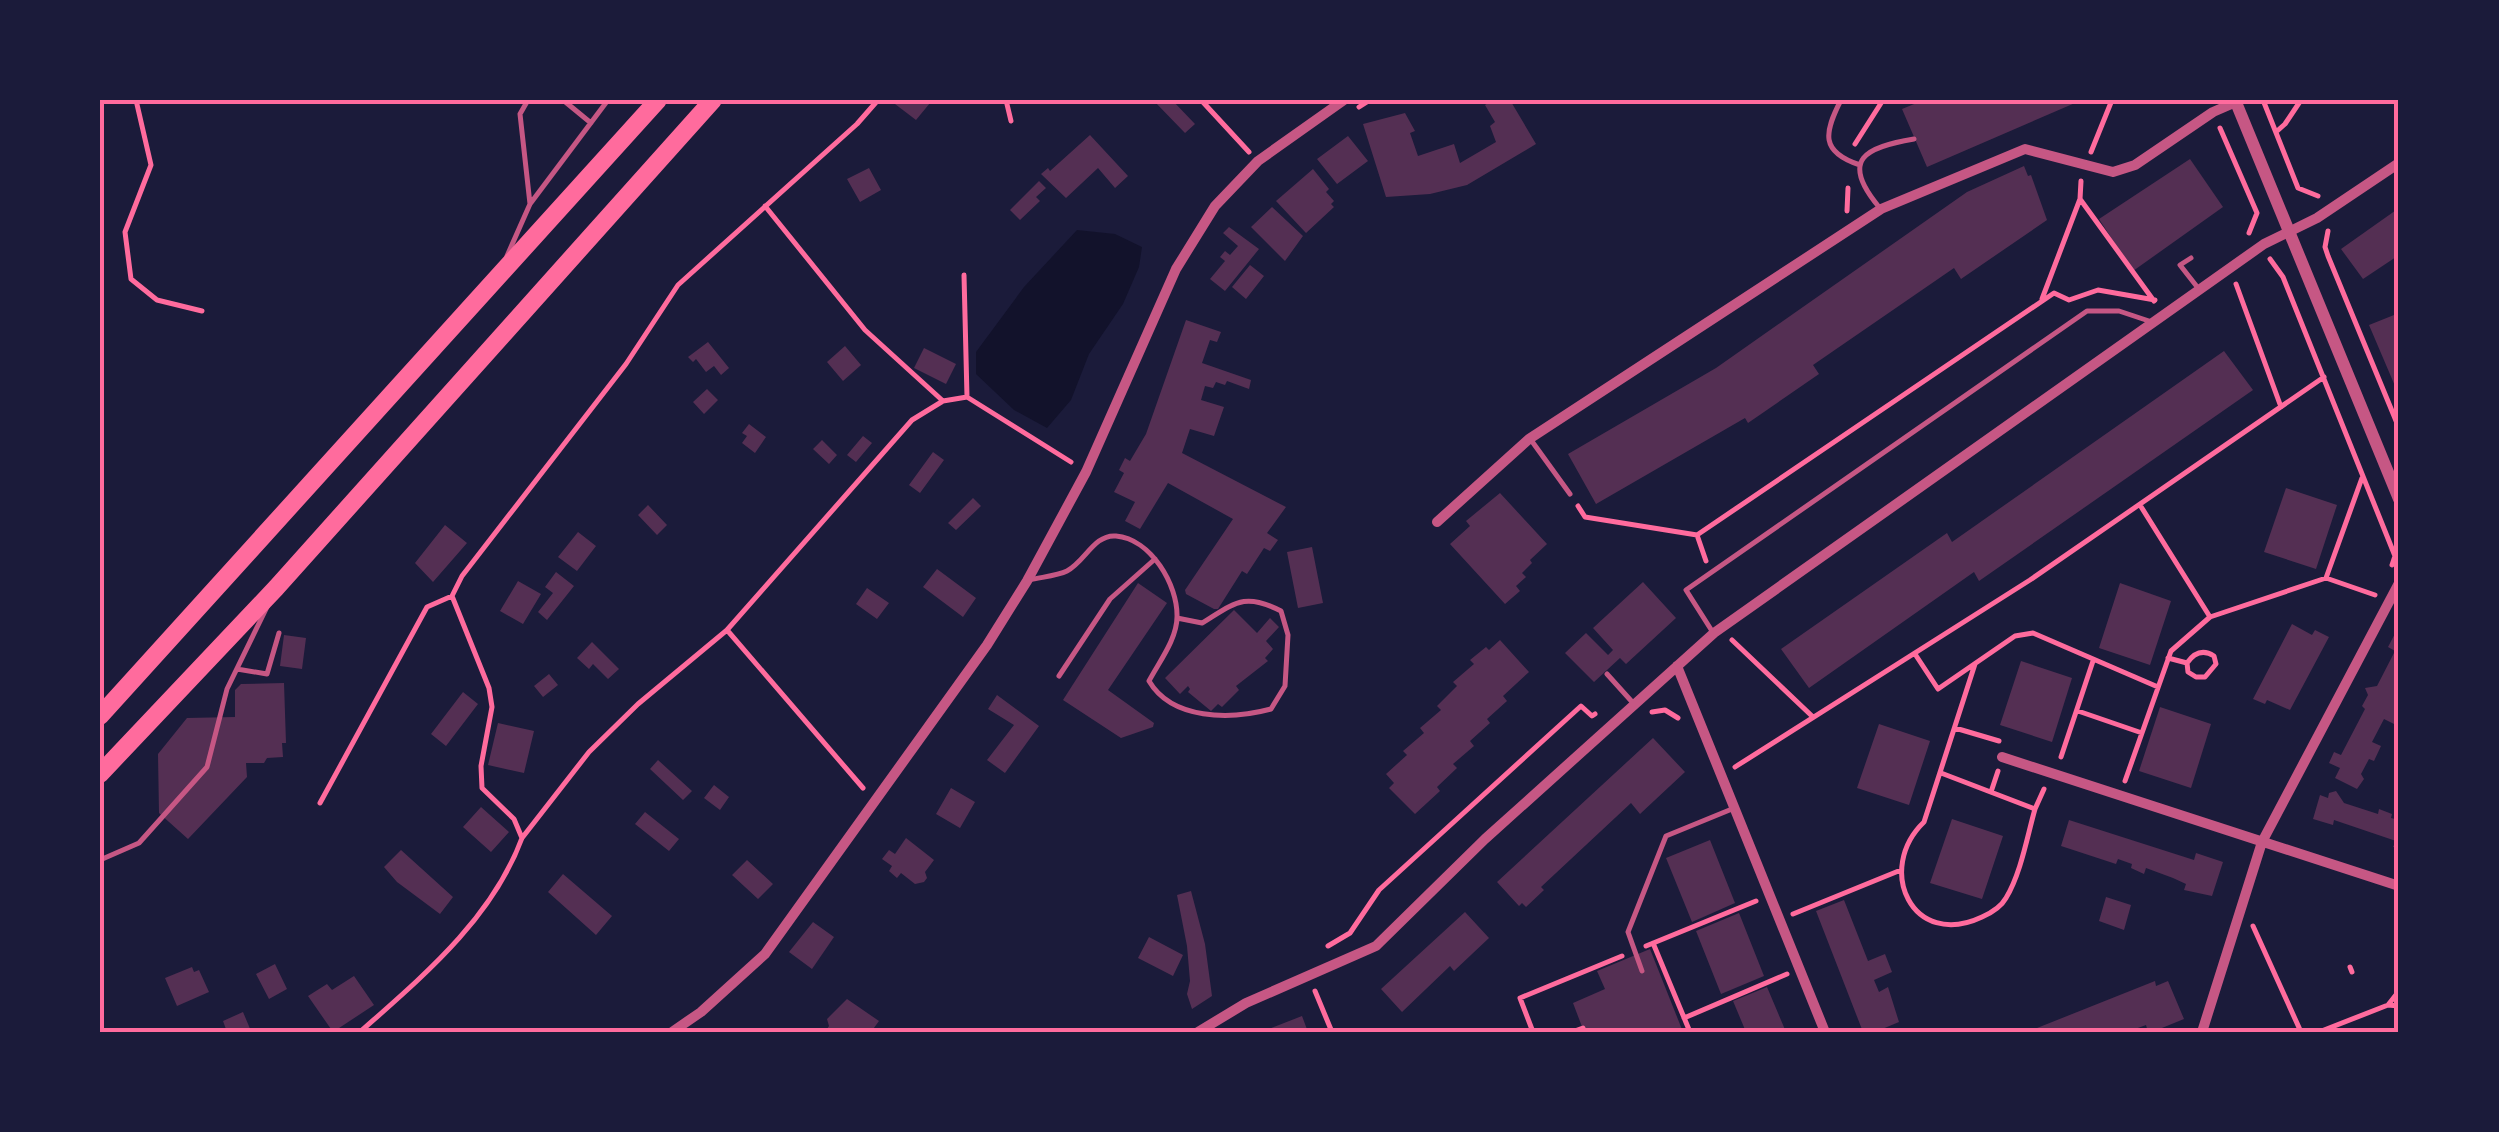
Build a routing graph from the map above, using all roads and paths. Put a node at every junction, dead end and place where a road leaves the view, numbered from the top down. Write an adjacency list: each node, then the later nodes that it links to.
1 (136, 100): 42 (path)
2 (528, 100): 27 (lane)
3 (563, 100): 18 (lane)
4 (608, 100): 18 (lane)
5 (658, 100): 38 (highway)
6 (713, 100): 63 (highway)
7 (878, 100): 28 (path)
8 (1006, 100): 17 (path)
9 (1201, 100): 21 (path)
10 (1344, 100): 21 (street)
11 (1841, 100): 23 (lane)
12 (2112, 100): 24 (path)
13 (2263, 100): 19 (path)
14 (2301, 100): 19 (path)
15 (2235, 101): 16 (street); 30 (street)
16 (2212, 112): 24 (street); 32 (path)
17 (1011, 122)
18 (591, 123): 27 (lane)
19 (2276, 132): 25 (path)
20 (1914, 139): 23 (lane)
21 (1258, 161): 50 (street)
22 (2399, 163): 30 (street)
23 (1860, 165): 29 (lane)
24 (2086, 166): 26 (path); 29 (street)
25 (2308, 194)
26 (2080, 198): 40 (path); 41 (path)
27 (530, 204): 38 (lane)
28 (765, 206): 46 (path); 64 (path)
29 (1881, 209): 49 (street)
30 (2289, 232): 39 (street); 53 (street)
31 (2326, 238): 48 (path)
32 (2243, 240)
33 (2192, 258): 37 (lane)
34 (2265, 265): 44 (path)
35 (964, 275): 45 (path)
36 (2251, 275): 47 (path)
37 (2189, 277): 39 (lane); 40 (path)
38 (498, 280): 84 (highway)
39 (2199, 290): 43 (street)
40 (2154, 301): 41 (path); 43 (path)
41 (2041, 302): 56 (path)
42 (202, 311)
43 (2159, 320): 59 (lane); 70 (street)
44 (2324, 377): 47 (path); 51 (path)
45 (968, 397): 46 (path); 50 (path)
46 (944, 401): 68 (path)
47 (2281, 407): 54 (path)
48 (2399, 428)
49 (1530, 438): 52 (lane); 55 (street)
50 (1086, 472): 61 (street)
51 (2362, 476): 58 (path); 60 (path)
52 (1570, 494): 56 (path)
53 (2399, 499)
54 (2140, 505): 66 (path); 72 (path)
55 (1437, 522)
56 (1698, 536): 59 (path)
57 (1155, 559): 61 (lane); 67 (lane); 80 (lane)
58 (2392, 565)
59 (1710, 573): 70 (lane)
60 (2326, 578): 65 (path); 66 (path)
61 (1026, 581): 98 (street)
62 (2399, 583): 102 (street)
63 (276, 588): 78 (lane); 96 (highway)
64 (452, 596): 99 (path); 101 (path)
65 (2378, 596)
66 (2210, 617): 73 (path)
67 (1177, 618): 67 (lane)
68 (727, 630): 98 (path); 101 (path)
69 (279, 634): 78 (lane)
70 (1714, 634): 77 (street)
71 (1721, 650): 87 (path)
72 (1914, 654): 75 (path); 87 (path)
73 (2168, 658): 76 (path); 81 (path)
74 (2093, 661): 75 (path); 81 (path); 83 (path)
75 (1975, 664): 89 (path)
76 (2188, 664): 76 (path)
77 (1677, 666): 82 (street); 100 (street)
78 (237, 669): 103 (lane)
79 (1607, 674): 82 (lane)
80 (1059, 676)
81 (2158, 687): 90 (path)
82 (1634, 704): 123 (street)
83 (2077, 711): 90 (path); 94 (path)
84 (100, 716)
85 (1592, 716): 109 (path)
86 (1644, 716): 88 (path)
87 (1813, 717): 92 (path)
88 (1682, 724)
89 (1955, 728): 91 (path); 95 (path)
90 (2142, 733): 97 (path)
91 (2006, 744)
92 (1727, 752)
93 (2002, 757): 97 (street)
94 (2057, 760)
95 (1941, 773): 104 (path); 104 (path)
96 (100, 774)
97 (2120, 796): 102 (street)
98 (874, 802): 122 (street)
99 (320, 803)
100 (1734, 808): 106 (street); 112 (lane)
101 (522, 838): 121 (path)
102 (2262, 842): 105 (street); 129 (street)
103 (100, 860)
104 (1901, 870): 107 (path)
105 (2399, 886)
106 (1770, 896): 107 (street); 119 (path)
107 (1780, 920): 111 (street)
108 (2250, 923): 130 (path)
109 (1350, 933)
110 (1605, 962): 125 (path)
111 (1799, 970): 113 (path); 128 (street)
112 (1642, 971)
113 (1784, 976): 114 (path); 119 (path)
114 (1790, 990)
115 (2399, 991): 116 (path)
116 (2388, 1005): 117 (path); 131 (path)
117 (2399, 1006)
118 (1324, 1012): 124 (path)
119 (1684, 1018): 127 (path)
120 (1583, 1028): 126 (path)
121 (360, 1032)
122 (672, 1032)
123 (1198, 1032)
124 (1332, 1032)
125 (1533, 1032)
126 (1572, 1032)
127 (1690, 1032)
128 (1824, 1032)
129 (2202, 1032)
130 (2300, 1032)
131 (2320, 1032)

